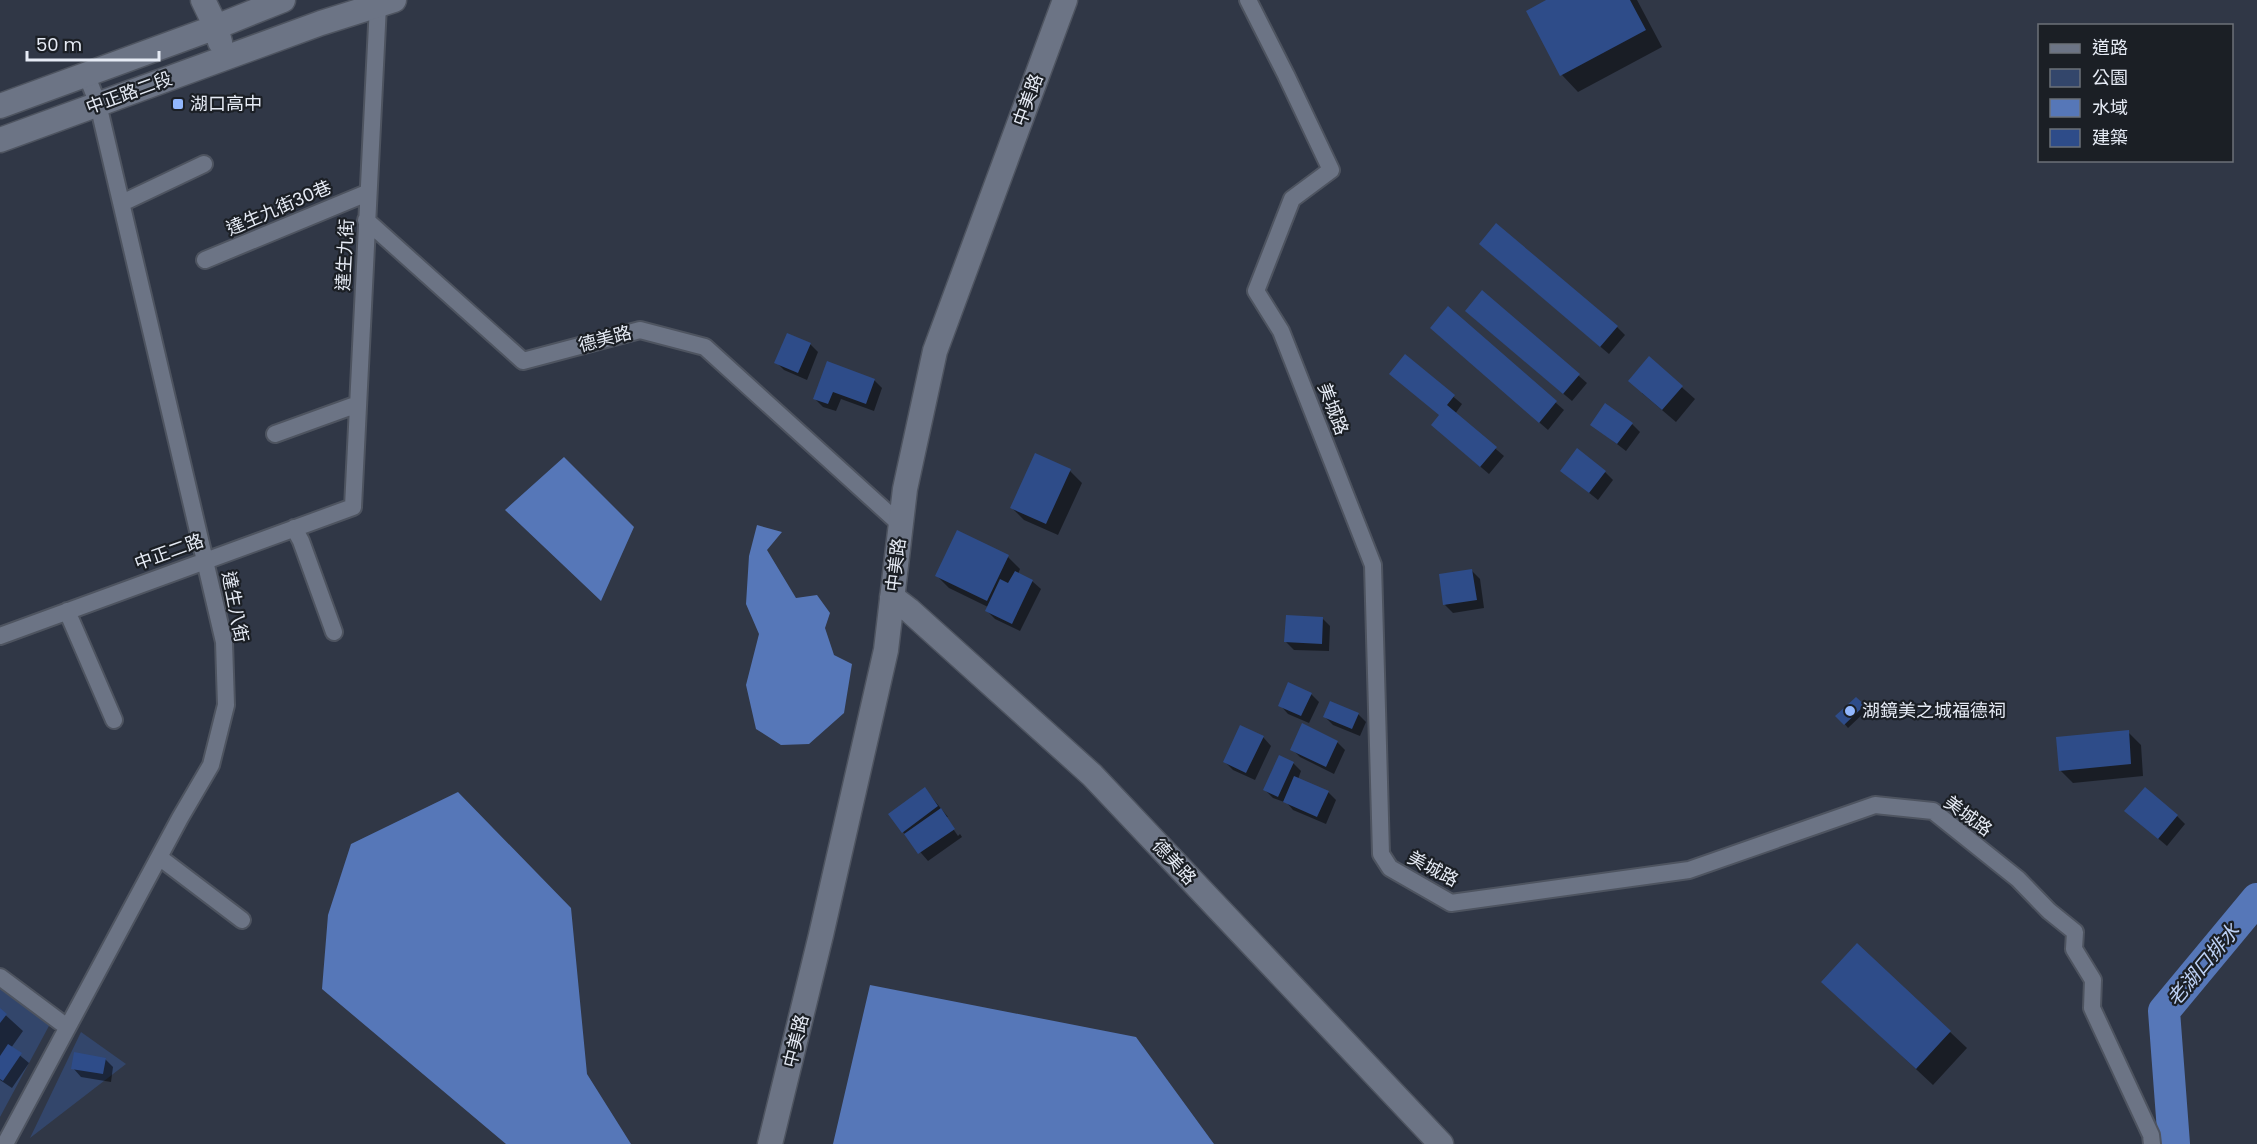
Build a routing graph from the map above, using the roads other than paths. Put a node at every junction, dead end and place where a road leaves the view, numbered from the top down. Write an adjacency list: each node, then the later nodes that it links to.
1 (203, 0): 6 (street)
2 (283, 0): 6 (street, 中正路二段)
3 (1065, 0): 20 (street, 中美路)
4 (1248, 0): 35 (street, 美城路)
5 (386, 2): 7 (street, 中正路二段); 13 (street, 達生九街)
6 (216, 27): 7 (street); 8 (street, 中正路二段)
7 (225, 59): 9 (street, 中正路二段)
8 (86, 74): 9 (street, 達生八街); 10 (street, 中正路二段)
9 (98, 104): 11 (street, 中正路二段); 14 (street, 達生八街)
10 (0, 106)
11 (0, 140)
12 (204, 164): 14 (street)
13 (367, 193): 15 (street, 達生九街); 16 (street, 達生九街30巷)
14 (122, 203): 22 (street, 達生八街)
15 (366, 220): 17 (street, 達生九街); 20 (street, 德美路)
16 (206, 260)
17 (357, 404): 18 (street); 19 (street, 達生九街)
18 (275, 434)
19 (353, 507): 21 (street, 中正二路)
20 (901, 525): 23 (street, 中美路)
21 (294, 528): 22 (street, 中正二路); 25 (street)
22 (205, 560): 24 (street, 中正二路); 28 (street, 達生八街)
23 (892, 597): 33 (street, 中美路); 34 (street, 德美路)
24 (67, 611): 26 (street, 中正二路); 27 (street)
25 (334, 632)
26 (0, 636)
27 (114, 720)
28 (159, 857): 29 (street); 31 (street, 達生八街)
29 (242, 920)
30 (0, 977): 31 (street)
31 (67, 1027): 32 (street, 達生八街)
32 (5, 1144)
33 (770, 1144)
34 (1441, 1144)
35 (2152, 1144)

